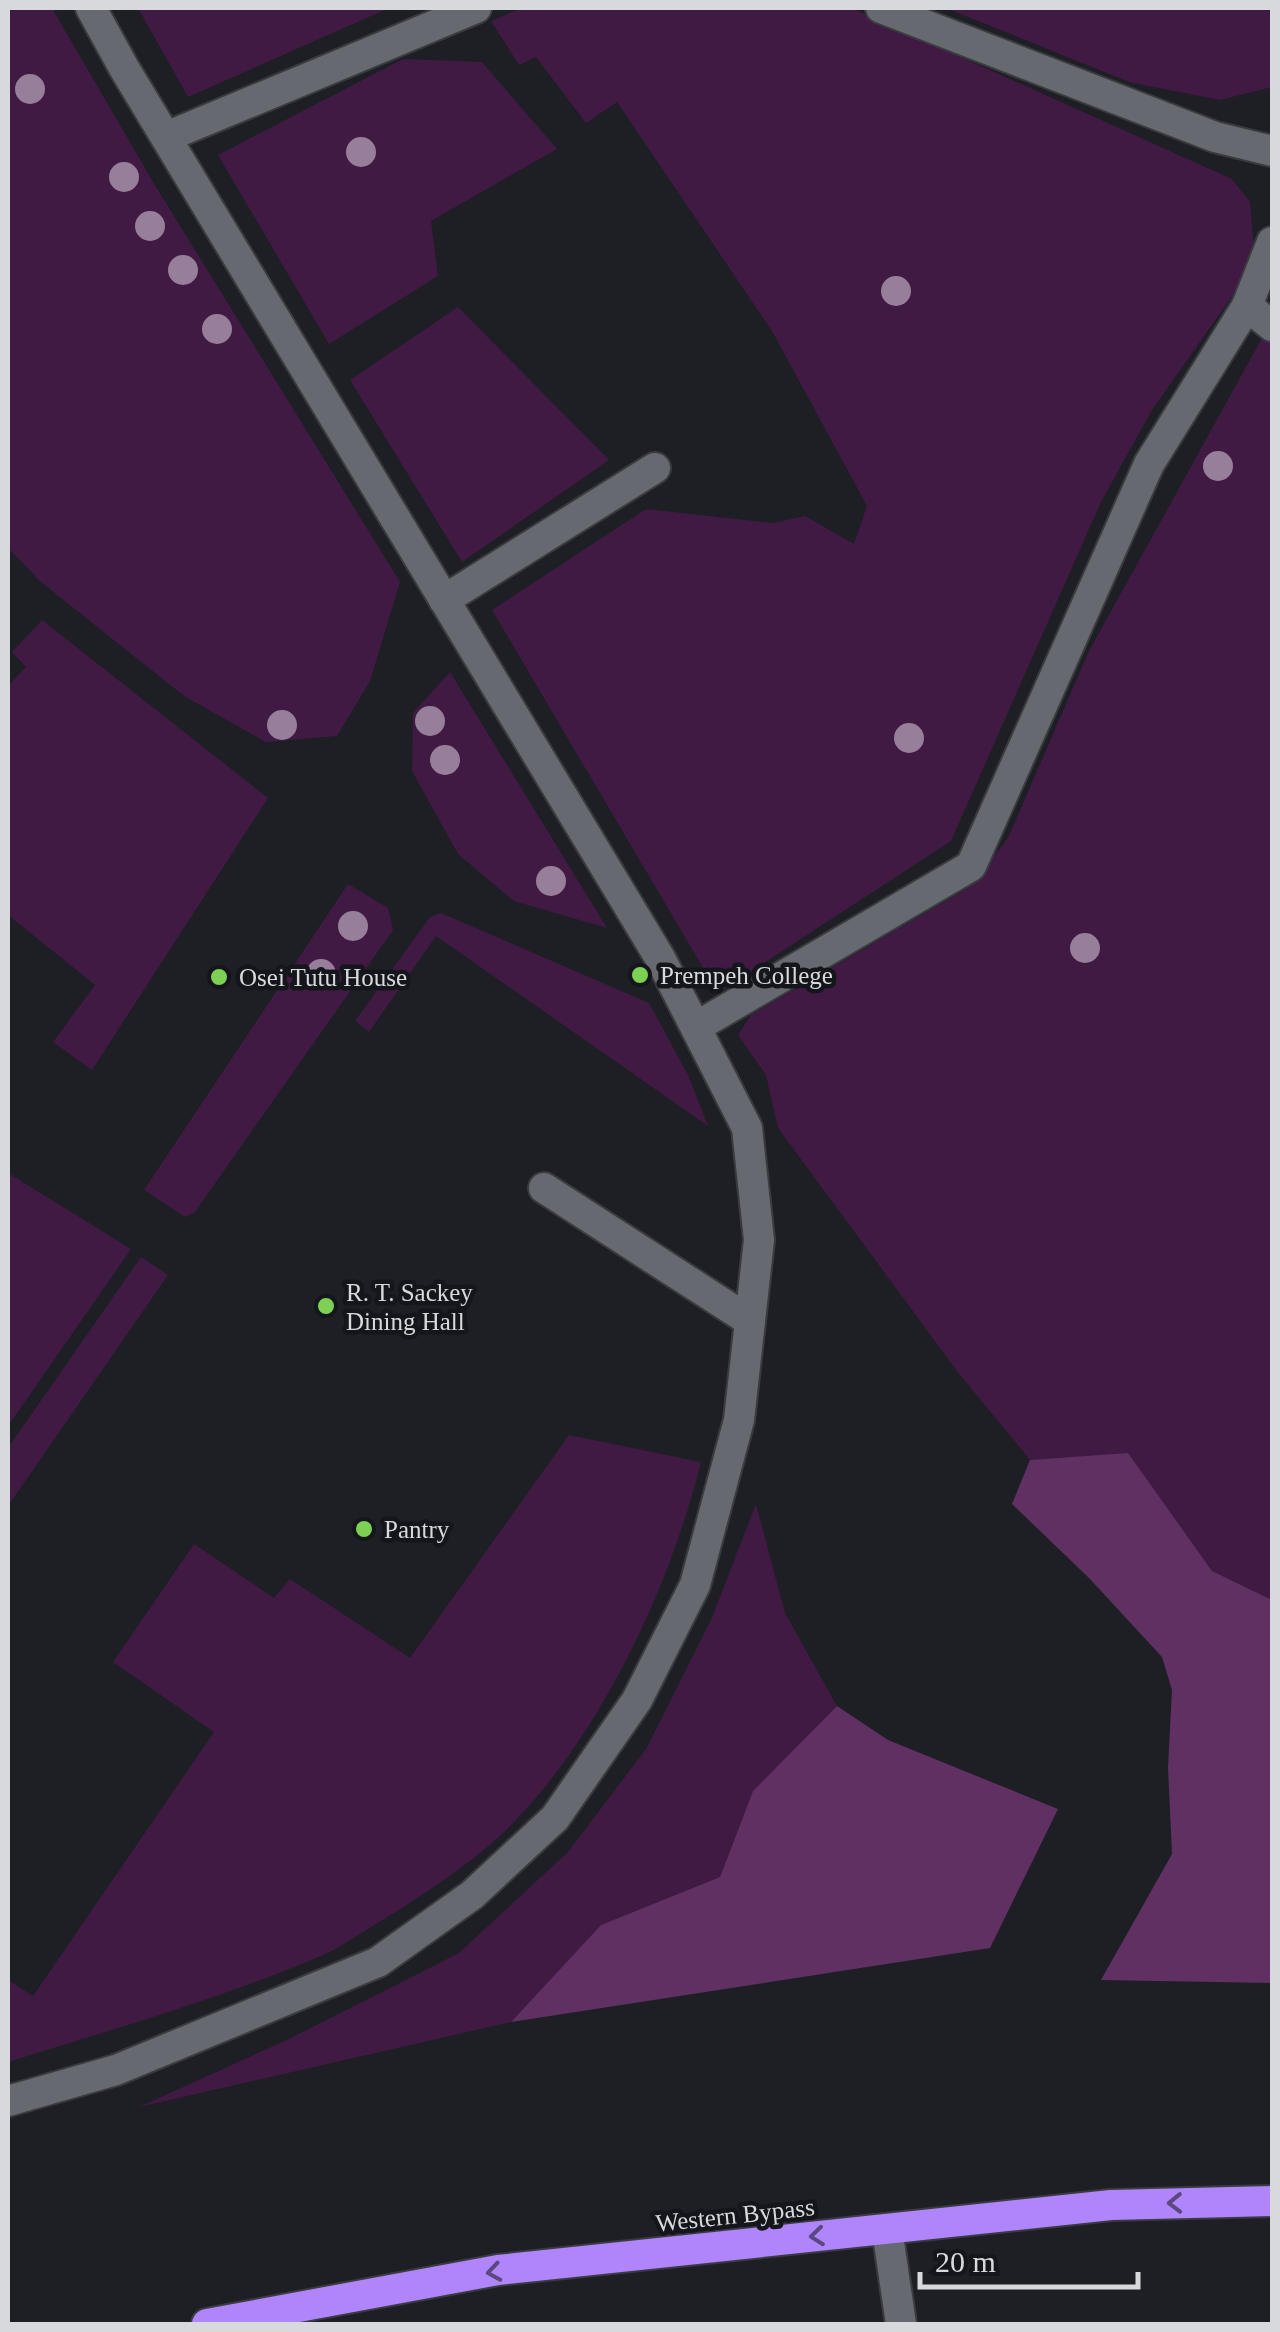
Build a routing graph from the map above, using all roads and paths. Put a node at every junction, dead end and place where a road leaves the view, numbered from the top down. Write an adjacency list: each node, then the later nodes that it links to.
1 (91, 8): 4 (street)
2 (476, 8): 4 (street)
3 (880, 8): 5 (street)
4 (166, 137): 10 (street)
5 (1272, 151)
6 (1272, 242): 7 (street)
7 (1246, 306): 8 (street); 11 (street)
8 (1272, 326)
9 (656, 468): 10 (street)
10 (444, 600): 11 (street)
11 (696, 1027): 13 (street)
12 (544, 1188): 13 (street)
13 (750, 1321): 14 (street)
14 (8, 2101)
15 (1272, 2201): 16 (highway, Western Bypass, one-way to 16)
16 (887, 2228): 17 (highway, Western Bypass, one-way to 17); 18 (street)
17 (207, 2324)
18 (901, 2324)

